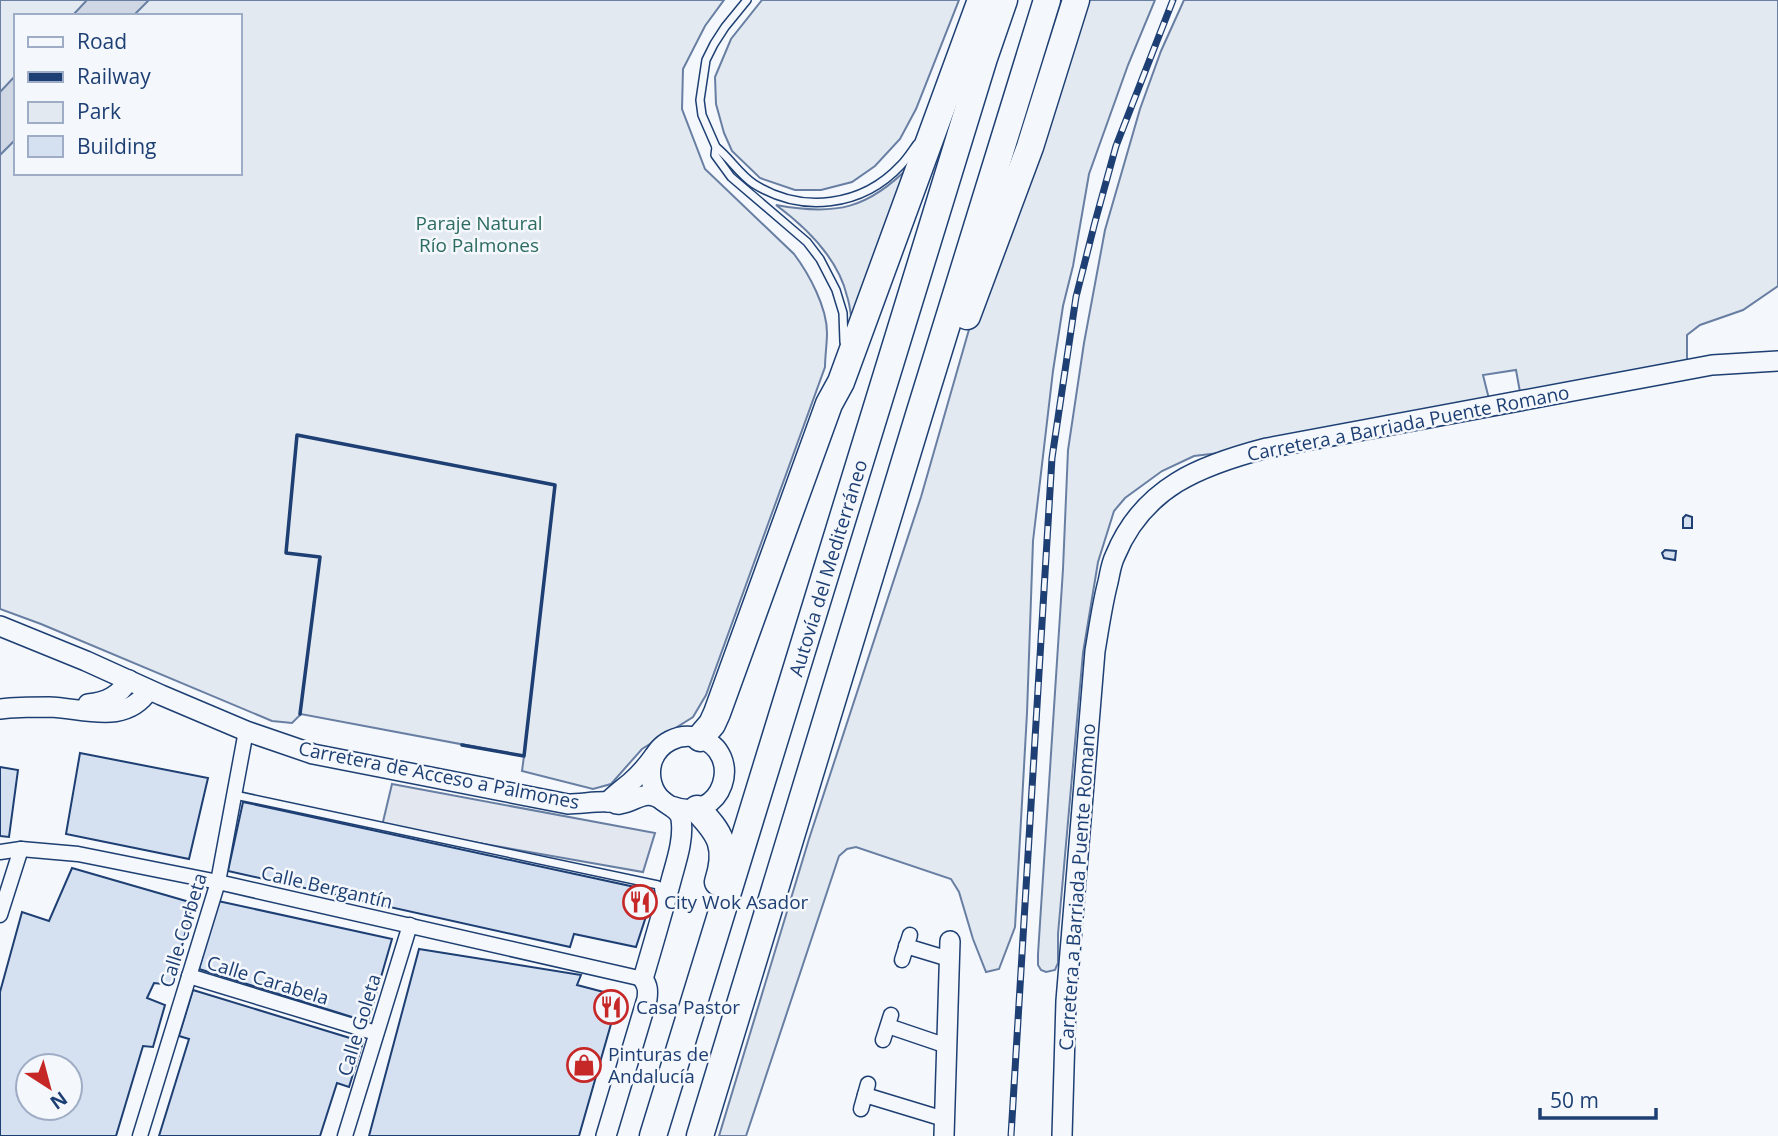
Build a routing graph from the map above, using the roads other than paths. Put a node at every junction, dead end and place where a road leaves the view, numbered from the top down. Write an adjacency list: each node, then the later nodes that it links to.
1 (747, 0): 7 (lane)
2 (981, 0): 6 (highway)
3 (1004, 0): 35 (highway, Autovía del Mediterráneo)
4 (1047, 0): 12 (highway)
5 (1076, 0): 12 (highway)
6 (964, 46): 7 (lane); 11 (highway)
7 (716, 147): 8 (lane)
8 (841, 354)
9 (1778, 360): 46 (street, Carretera a Barriada Puente Romano)
10 (838, 367): 11 (lane)
11 (829, 404): 19 (highway)
12 (918, 418): 45 (highway)
13 (0, 626): 14 (street, Carretera de Acceso a Palmones)
14 (129, 680): 15 (street, Carretera de Acceso a Palmones); 16 (street)
15 (149, 690): 16 (street); 18 (street, Carretera de Acceso a Palmones)
16 (52, 707): 17 (street)
17 (0, 709)
18 (246, 731): 21 (street, Calle Corbeta); 22 (street, Carretera de Acceso a Palmones)
19 (700, 738): 20 (street); 24 (street)
20 (657, 752): 22 (street, Carretera de Acceso a Palmones); 23 (street)
21 (235, 795): 27 (street, Calle Corbeta); 28 (lane)
22 (608, 802): 23 (street, Carretera de Acceso a Palmones)
23 (667, 804): 24 (street); 28 (street)
24 (697, 809): 35 (highway)
25 (21, 849): 26 (street, Calle Bergantín); 27 (street, Calle Bergantín); 29 (street)
26 (0, 852)
27 (218, 882): 30 (street, Calle Bergantín); 33 (street, Calle Corbeta)
28 (663, 912): 34 (street)
29 (0, 915)
30 (410, 925): 34 (street, Calle Bergantín); 37 (street, Calle Goleta)
31 (906, 947): 32 (street)
32 (950, 950): 38 (street)
33 (189, 976): 37 (street, Calle Carabela); 41 (street, Calle Corbeta)
34 (643, 979): 43 (street)
35 (700, 985): 44 (highway, Autovía del Mediterráneo)
36 (887, 1027): 38 (street)
37 (376, 1033): 42 (street, Calle Goleta)
38 (947, 1046): 40 (street)
39 (865, 1096): 40 (street)
40 (944, 1128)
41 (140, 1136)
42 (345, 1136)
43 (606, 1136)
44 (653, 1136)
45 (700, 1136)
46 (1062, 1136)

